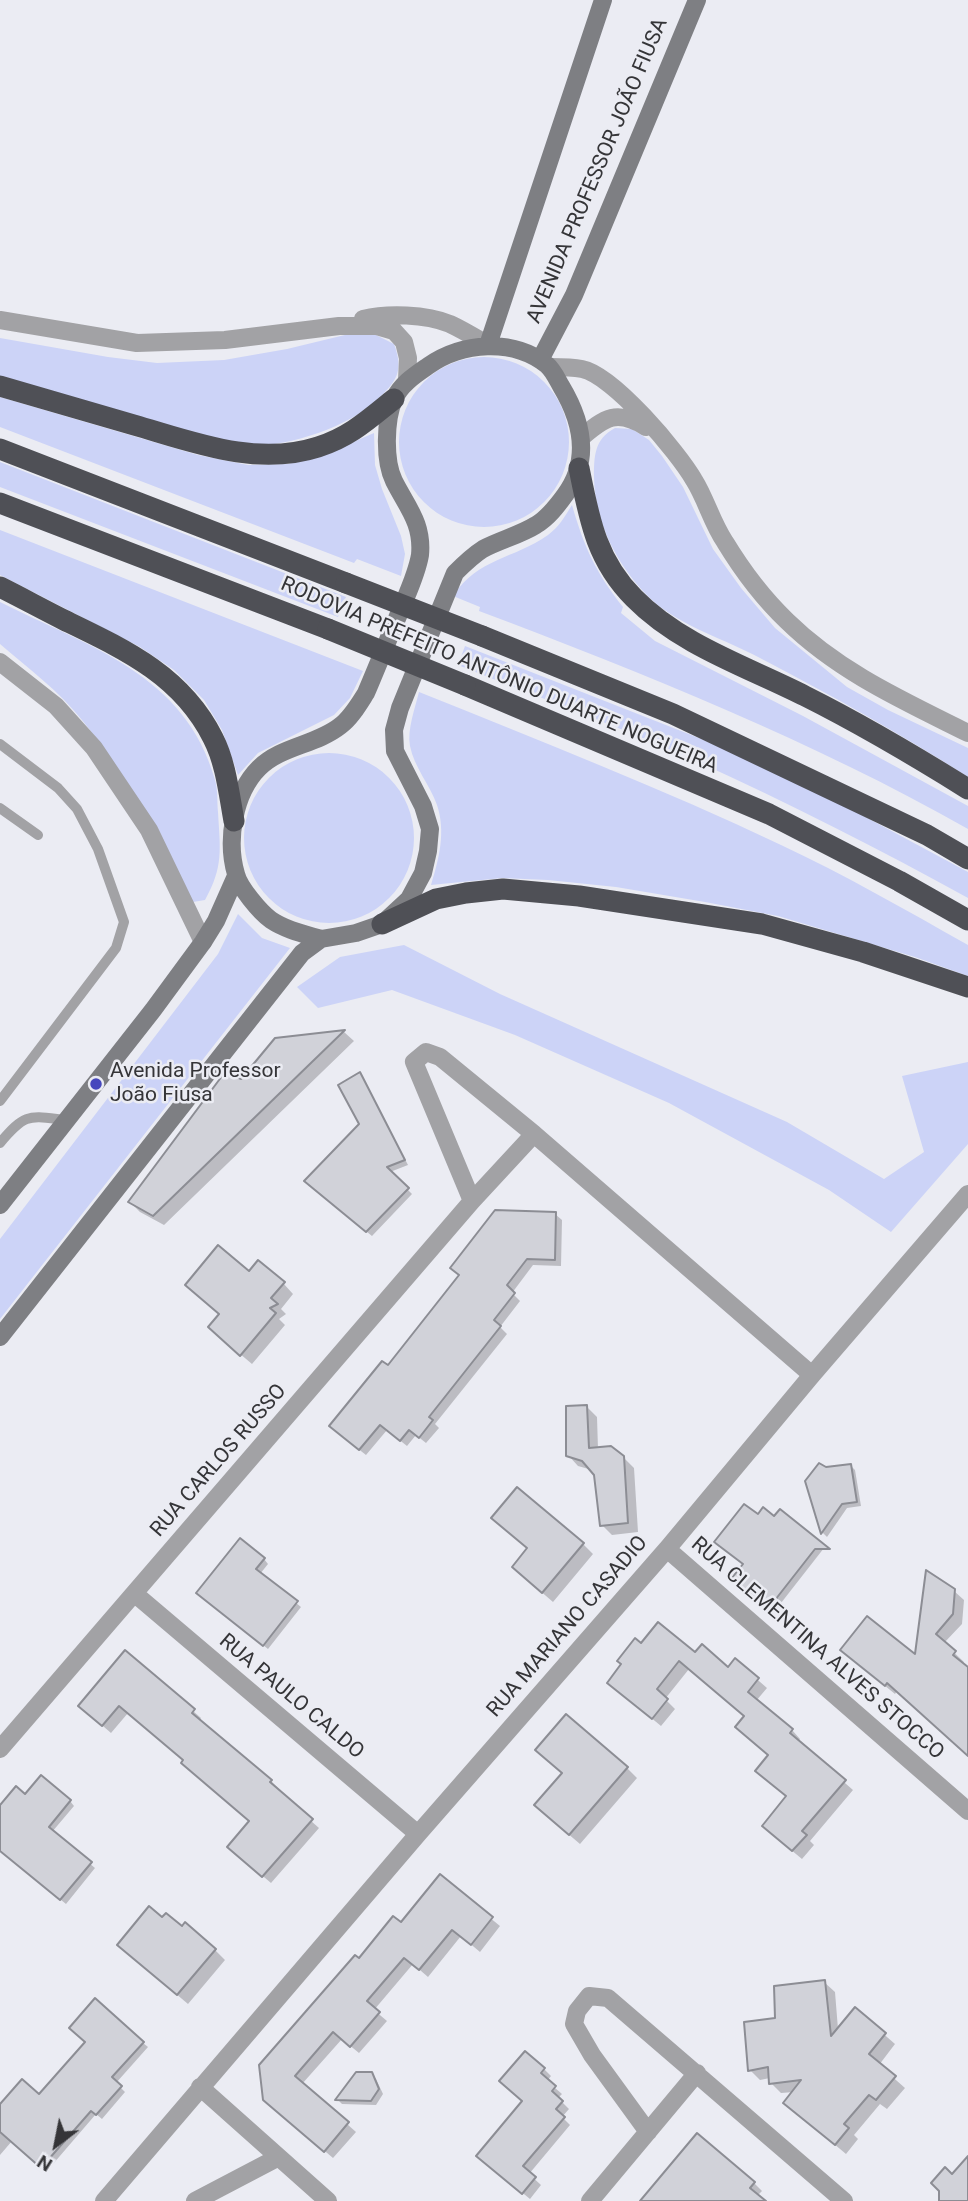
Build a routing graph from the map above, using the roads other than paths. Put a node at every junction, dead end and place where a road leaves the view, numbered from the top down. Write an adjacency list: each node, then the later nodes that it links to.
1 (603, 0): 5 (main road, AVENIDA PROFESSOR JOÃO FIUSA)
2 (697, 0): 6 (main road, AVENIDA PROFESSOR JOÃO FIUSA)
3 (0, 320): 4 (street)
4 (340, 326): 5 (street); 7 (street)
5 (488, 345): 6 (main road); 7 (main road)
6 (545, 363): 10 (street); 11 (main road)
7 (408, 380): 9 (main road)
8 (0, 386): 9 (highway)
9 (394, 399): 21 (main road)
10 (661, 436): 11 (street); 17 (street)
11 (581, 438): 13 (main road)
12 (0, 449): 23 (highway, RODOVIA PREFEITO ANTÔNIO DUARTE NOGUEIRA, bridge)
13 (579, 468): 19 (highway); 26 (main road)
14 (0, 503): 25 (highway, RODOVIA PREFEITO ANTÔNIO DUARTE NOGUEIRA, bridge)
15 (0, 587): 21 (highway)
16 (0, 662): 28 (street)
17 (968, 733)
18 (2, 749): 30 (lane)
19 (968, 789)
20 (0, 808): 22 (lane)
21 (234, 821): 24 (main road)
22 (38, 835)
23 (968, 859)
24 (236, 876): 27 (main road); 28 (main road)
25 (968, 920)
26 (382, 924): 27 (main road); 29 (highway)
27 (321, 939): 37 (main road)
28 (203, 942): 31 (main road)
29 (968, 987)
30 (0, 1101)
31 (67, 1120): 33 (lane); 36 (main road)
32 (534, 1134): 35 (street, RUA CARLOS RUSSO); 35 (street); 38 (street)
33 (0, 1143)
34 (968, 1194): 38 (street, RUA MARIANO CASADIO)
35 (472, 1201): 40 (street, RUA CARLOS RUSSO)
36 (0, 1205)
37 (0, 1337)
38 (812, 1375): 39 (street, RUA MARIANO CASADIO)
39 (667, 1549): 42 (street, RUA CLEMENTINA ALVES STOCCO); 43 (street, RUA MARIANO CASADIO)
40 (135, 1594): 41 (street, RUA CARLOS RUSSO); 43 (street, RUA PAULO CALDO)
41 (0, 1749)
42 (968, 1811)
43 (418, 1834): 45 (street, RUA MARIANO CASADIO)
44 (697, 2073): 46 (street); 46 (street); 52 (street)
45 (200, 2087): 47 (street); 48 (street, RUA MARIANO CASADIO)
46 (648, 2132): 51 (street)
47 (277, 2158): 49 (street); 50 (street)
48 (104, 2201)
49 (195, 2201)
50 (328, 2201)
51 (590, 2201)
52 (844, 2201)

